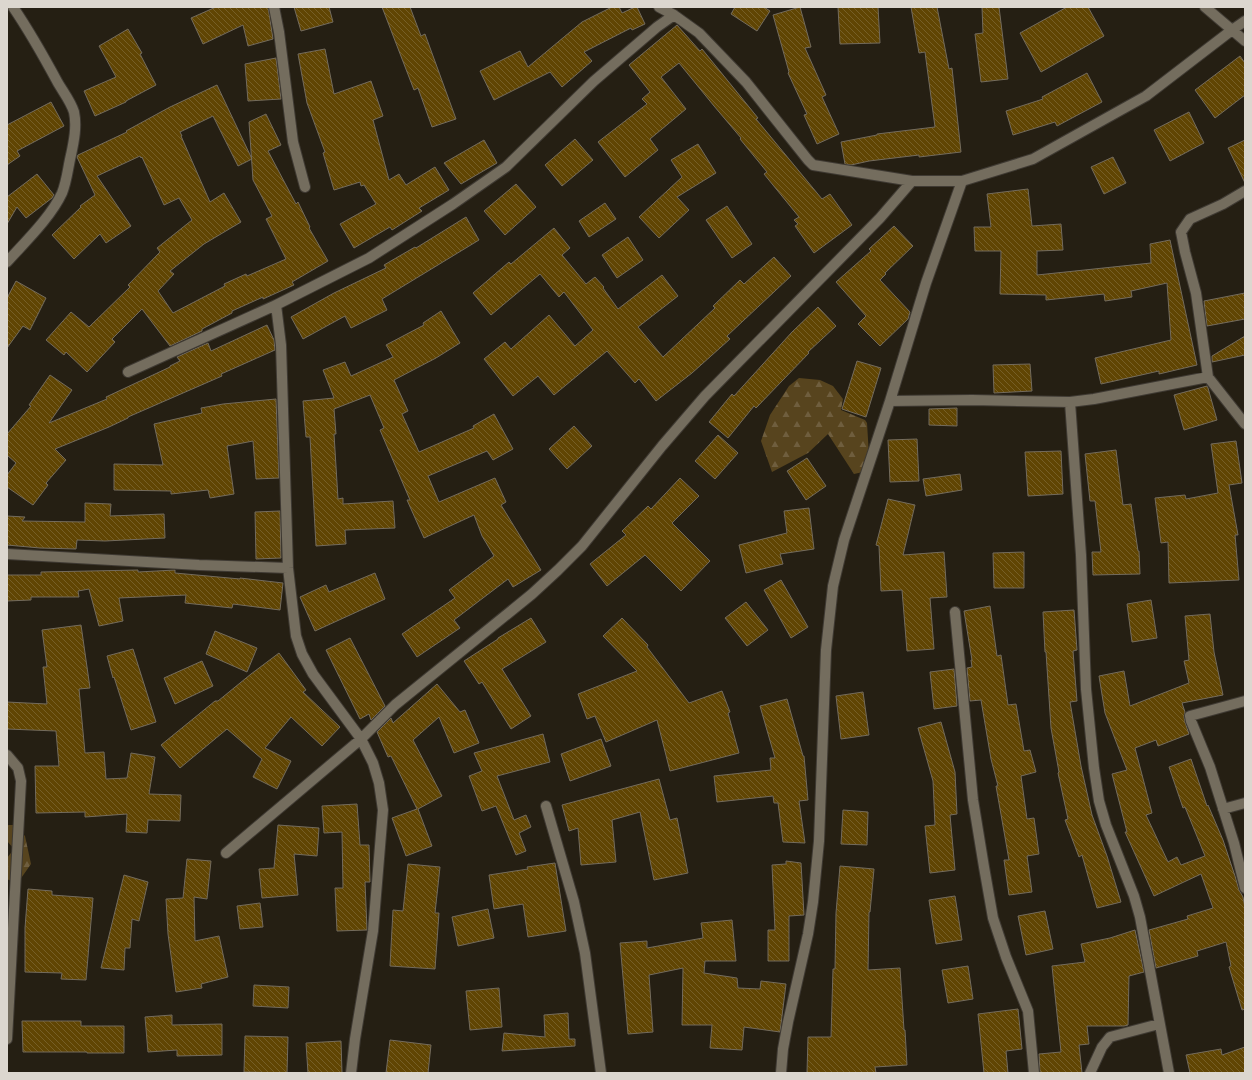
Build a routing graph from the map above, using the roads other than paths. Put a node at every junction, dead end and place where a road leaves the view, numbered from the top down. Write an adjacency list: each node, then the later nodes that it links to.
1 (13, 7): 13 (street)
2 (274, 7): 11 (street)
3 (659, 7): 5 (street)
4 (1205, 7): 7 (street)
5 (674, 15): 9 (street); 14 (street)
6 (1245, 22): 7 (street)
7 (1232, 30): 8 (street); 10 (street)
8 (1245, 41)
9 (912, 181): 10 (street); 24 (street)
10 (962, 181): 17 (street)
11 (305, 187)
12 (1245, 191): 16 (street)
13 (7, 262)
14 (276, 305): 15 (street); 21 (street)
15 (128, 372)
16 (1208, 378): 18 (street); 19 (street)
17 (890, 401): 18 (street); 35 (street)
18 (1070, 402): 31 (street)
19 (1245, 424)
20 (7, 554): 21 (street)
21 (288, 568): 24 (street)
22 (955, 612): 36 (street)
23 (1245, 701): 28 (street)
24 (361, 739): 29 (street); 33 (street)
25 (7, 755): 32 (street)
26 (1245, 803): 28 (street)
27 (546, 806): 34 (street)
28 (1223, 810): 30 (street)
29 (226, 853)
30 (1245, 888)
31 (1160, 1024): 37 (street); 38 (street)
32 (7, 1039)
33 (351, 1073)
34 (601, 1073)
35 (781, 1073)
36 (1034, 1073)
37 (1090, 1073)
38 (1169, 1073)

